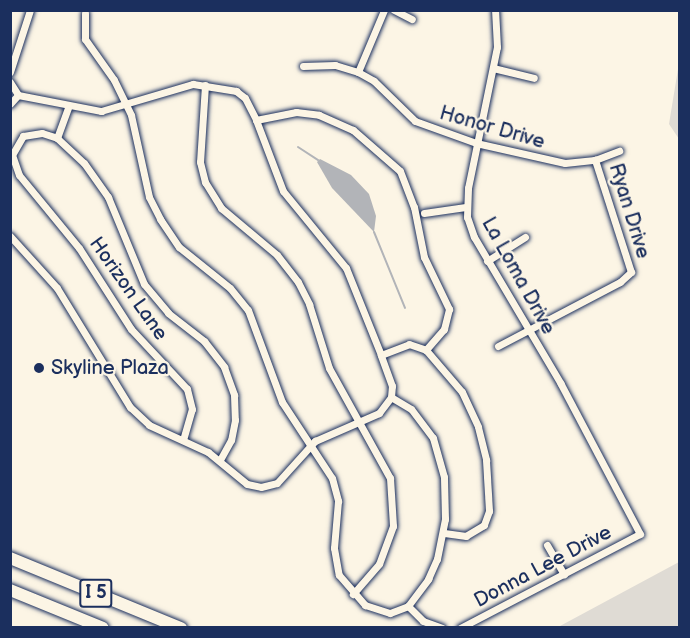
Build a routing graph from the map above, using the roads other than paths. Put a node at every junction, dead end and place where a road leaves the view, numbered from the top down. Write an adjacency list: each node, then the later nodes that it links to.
1 (30, 10): 9 (street)
2 (384, 10): 10 (street)
3 (394, 10): 6 (street)
4 (495, 10): 8 (street, La Loma Drive)
5 (85, 13): 15 (street)
6 (412, 19)
7 (303, 66): 10 (street, Honor Drive)
8 (493, 68): 11 (street); 20 (street, La Loma Drive)
9 (10, 72)
10 (358, 72): 20 (street, Honor Drive)
11 (534, 78)
12 (10, 82): 14 (street)
13 (205, 85): 15 (street); 18 (street); 33 (street)
14 (18, 95): 16 (street); 17 (street)
15 (126, 103): 17 (street); 35 (street)
16 (10, 104)
17 (68, 107): 19 (street)
18 (256, 120): 30 (street); 31 (street)
19 (57, 138): 34 (street, Horizon Lane); 36 (street)
20 (476, 143): 22 (street, Honor Drive); 23 (street, La Loma Drive)
21 (619, 151): 22 (street, Honor Drive)
22 (596, 160): 28 (street, Ryan Drive)
23 (466, 207): 24 (street); 27 (street, La Loma Drive)
24 (424, 213)
25 (10, 236): 34 (street)
26 (525, 237): 27 (street)
27 (487, 261): 28 (street, La Loma Drive)
28 (529, 331): 29 (street); 38 (street, La Loma Drive)
29 (498, 346)
30 (426, 350): 31 (street); 37 (street)
31 (381, 354): 32 (street)
32 (391, 397): 33 (street); 37 (street)
33 (359, 423): 35 (street); 43 (street)
34 (183, 440): 36 (street)
35 (309, 446): 36 (street); 43 (street)
36 (220, 460)
37 (444, 533): 44 (street)
38 (640, 534): 41 (street, Donna Lee Drive)
39 (547, 545): 41 (street)
40 (10, 558): 46 (highway, I 5)
41 (564, 575): 48 (street, Donna Lee Drive)
42 (10, 590): 45 (highway, I 5)
43 (353, 594): 44 (street)
44 (408, 606): 47 (street)
45 (103, 627)
46 (181, 627)
47 (442, 627)
48 (460, 627)

